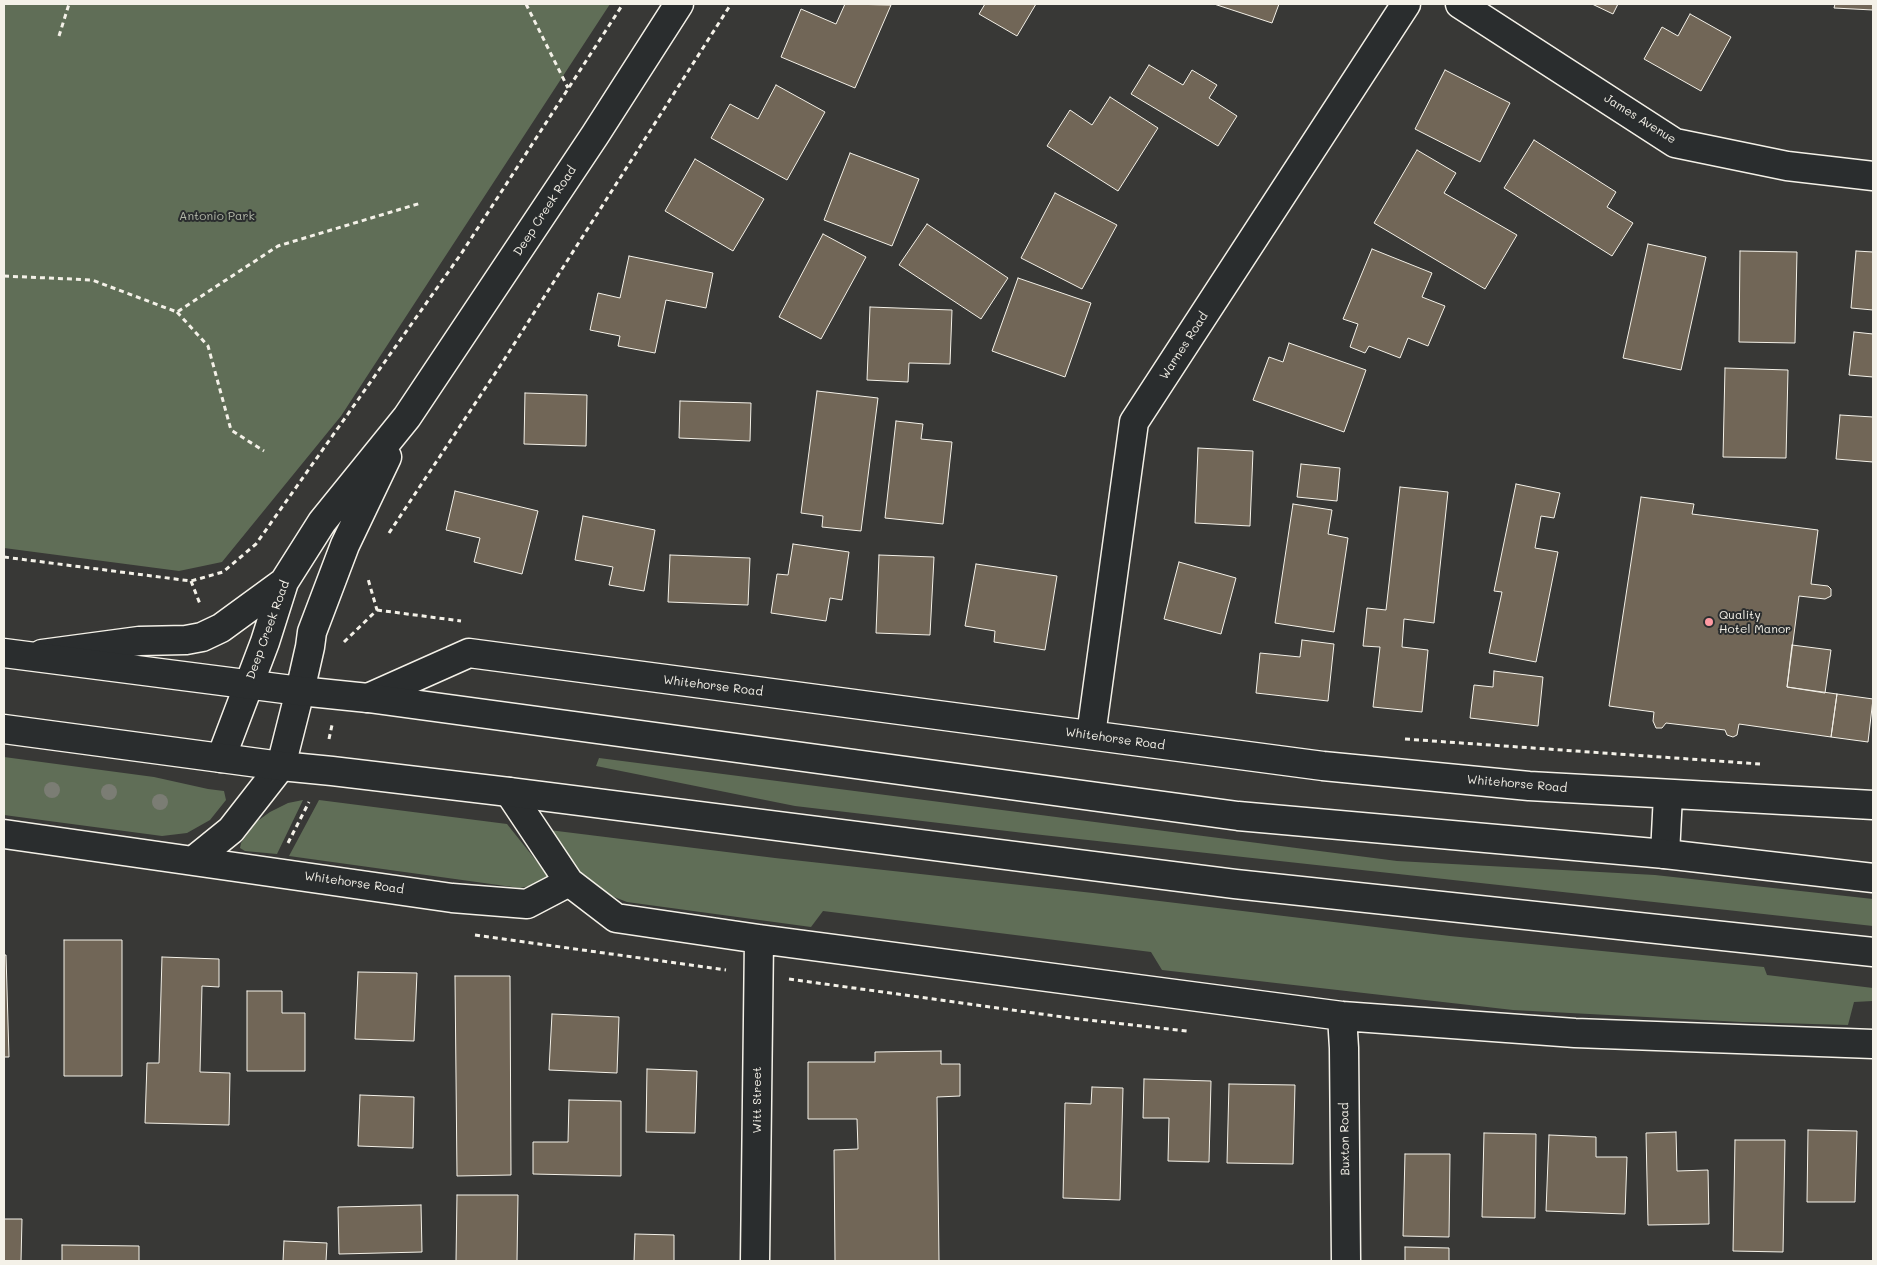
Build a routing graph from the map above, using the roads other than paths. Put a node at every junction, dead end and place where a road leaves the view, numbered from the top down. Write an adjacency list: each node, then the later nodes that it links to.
1 (679, 4): 5 (main road, Deep Creek Road)
2 (1406, 4): 12 (main road, Warnes Road)
3 (1460, 4): 4 (main road, James Avenue)
4 (1873, 176)
5 (407, 416): 6 (main road, Deep Creek Road); 9 (main road, Deep Creek Road)
6 (284, 582): 7 (main road); 8 (main road, Deep Creek Road)
7 (16, 654): 8 (main road, Whitehorse Road)
8 (248, 684): 9 (main road, Whitehorse Road); 13 (main road, Deep Creek Road)
9 (300, 691): 10 (main road, Whitehorse Road); 14 (main road, Deep Creek Road)
10 (368, 698): 12 (main road, Whitehorse Road); 19 (main road, Whitehorse Road)
11 (4, 729): 13 (main road)
12 (1092, 735): 16 (main road, Whitehorse Road)
13 (221, 758): 14 (main road)
14 (281, 766): 15 (main road); 20 (main road)
15 (509, 792): 22 (main road); 24 (main road)
16 (1668, 794): 17 (main road, Whitehorse Road); 19 (main road)
17 (1873, 805)
18 (4, 834): 20 (main road, Whitehorse Road)
19 (1665, 854): 21 (main road, Whitehorse Road)
20 (194, 860): 22 (main road, Whitehorse Road)
21 (1873, 878)
22 (569, 882): 23 (main road)
23 (759, 939): 25 (main road); 27 (main road, Witt Street)
24 (1873, 952)
25 (1342, 1016): 26 (main road); 28 (main road, Buxton Road)
26 (1873, 1044)
27 (755, 1261)
28 (1346, 1261)

